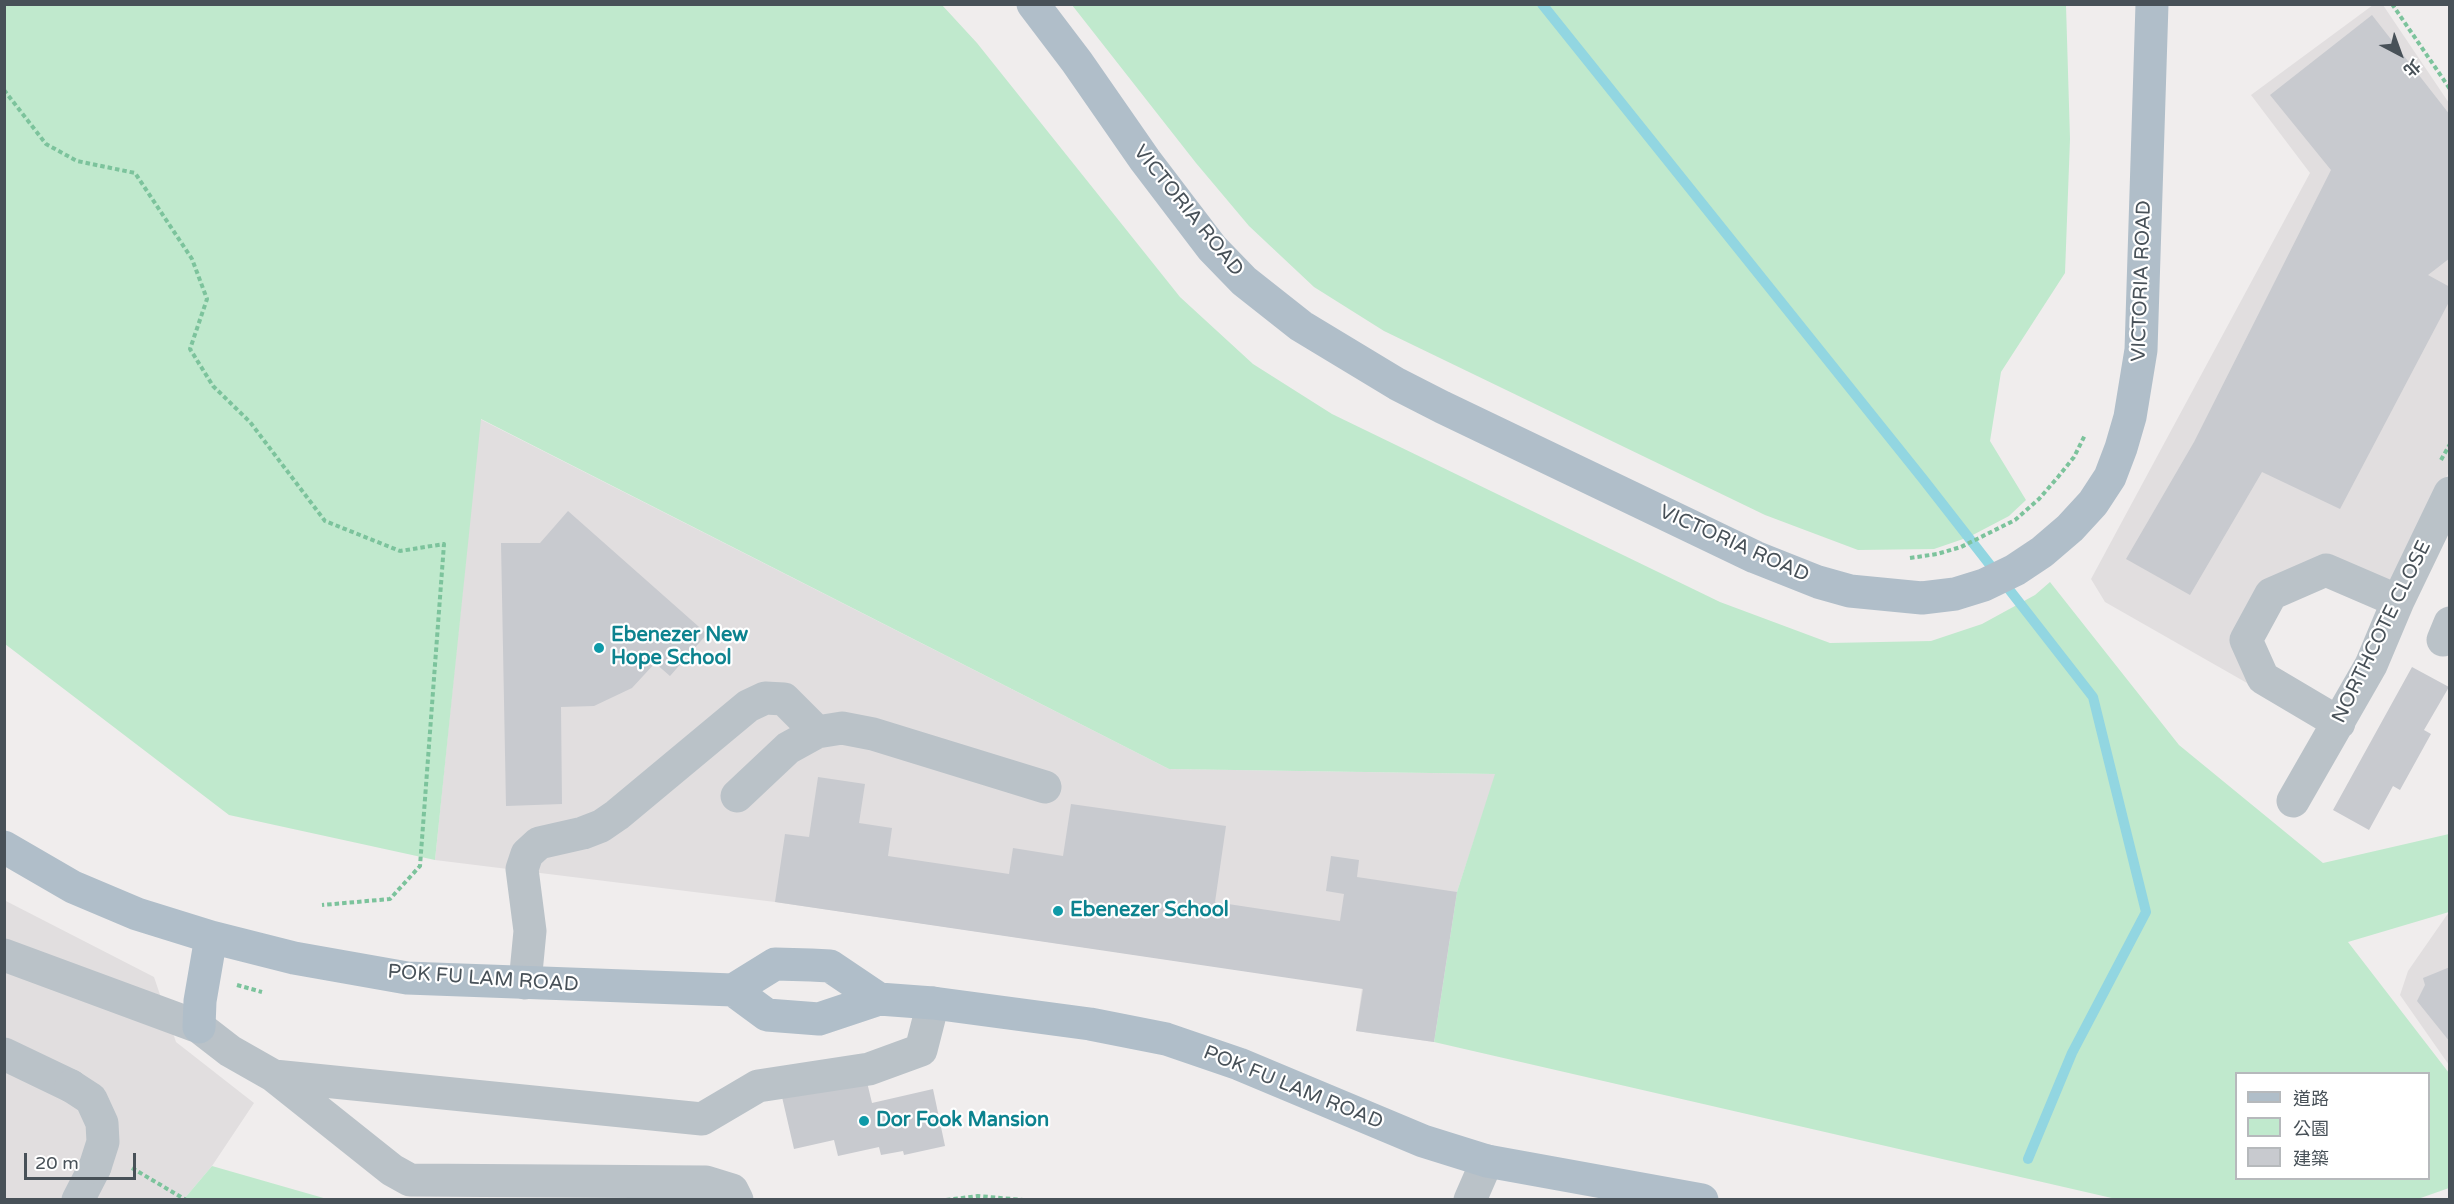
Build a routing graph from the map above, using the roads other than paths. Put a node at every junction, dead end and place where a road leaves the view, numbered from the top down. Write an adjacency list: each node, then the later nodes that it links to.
1 (1033, 4): 2 (main road, VICTORIA ROAD)
2 (2151, 4)
3 (2450, 492): 4 (street, NORTHCOTE CLOSE)
4 (2398, 601): 5 (street, NORTHCOTE CLOSE); 5 (street)
5 (2339, 723): 9 (street, NORTHCOTE CLOSE)
6 (817, 732): 7 (street); 8 (street); 13 (street)
7 (1045, 787)
8 (737, 796)
9 (2293, 801)
10 (4, 848): 11 (main road, POK FU LAM ROAD)
11 (211, 937): 13 (main road, POK FU LAM ROAD); 17 (main road)
12 (4, 955): 17 (street)
13 (525, 983): 14 (main road, POK FU LAM ROAD)
14 (733, 990): 15 (main road, POK FU LAM ROAD); 15 (main road, POK FU LAM ROAD)
15 (879, 999): 16 (main road, POK FU LAM ROAD)
16 (933, 1003): 19 (street); 20 (main road, POK FU LAM ROAD)
17 (199, 1027): 19 (street)
18 (4, 1054): 21 (street, bridge)
19 (274, 1076): 22 (street)
20 (1487, 1161): 23 (street); 24 (main road, POK FU LAM ROAD)
21 (78, 1200)
22 (737, 1200)
23 (1470, 1200)
24 (1702, 1200)

